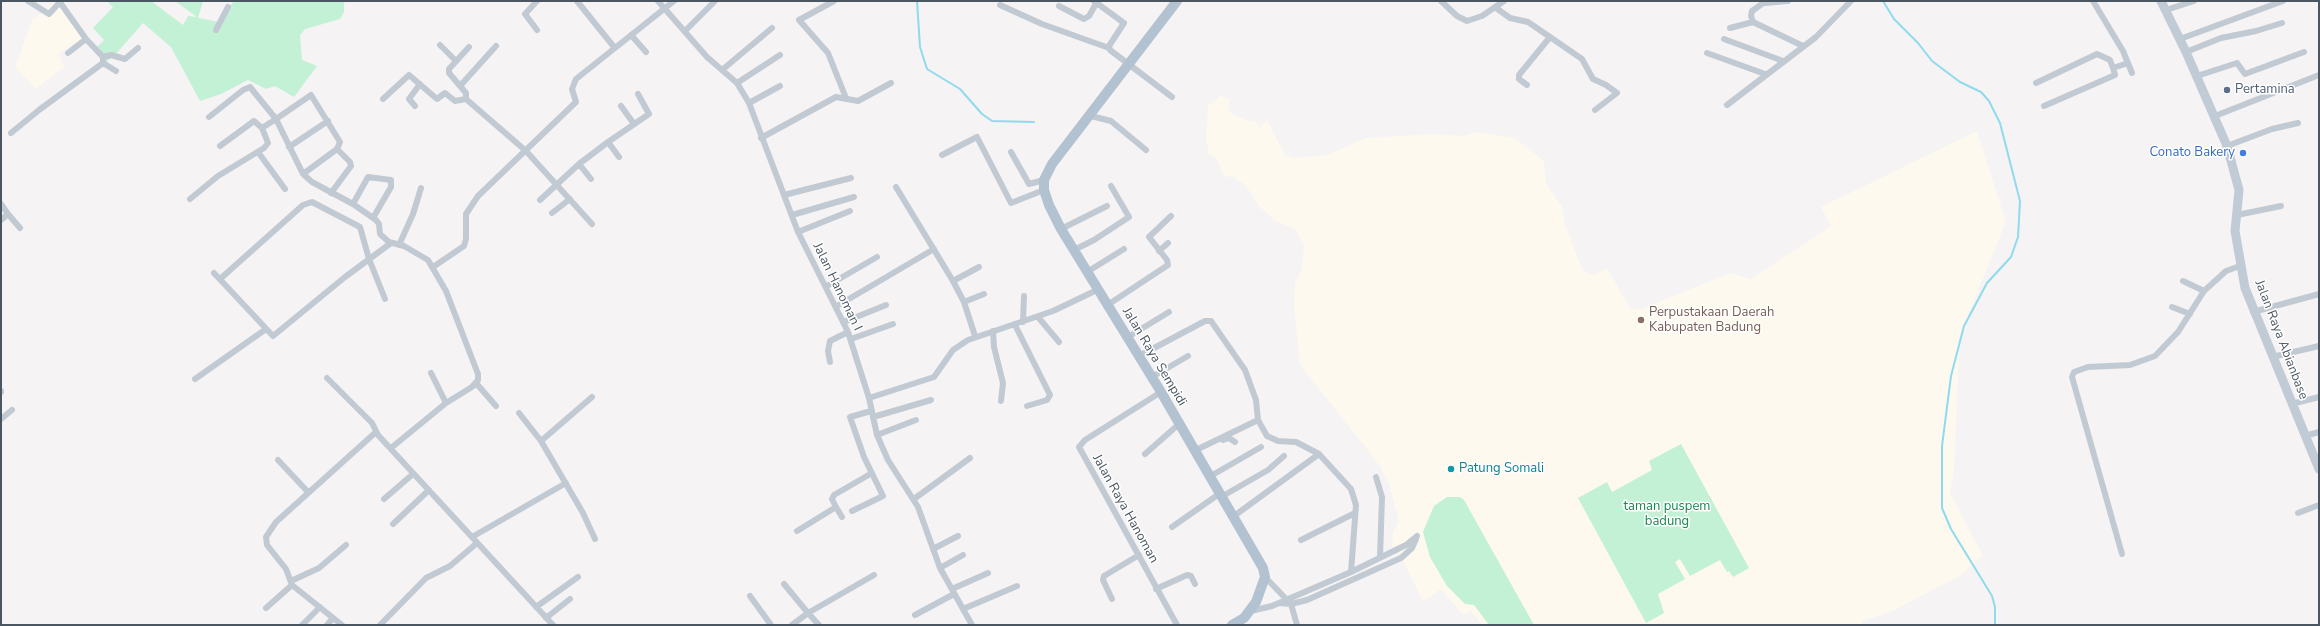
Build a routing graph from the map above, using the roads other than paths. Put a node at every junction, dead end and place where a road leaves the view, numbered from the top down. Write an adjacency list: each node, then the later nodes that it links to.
1 (28, 1): 2 (street)
2 (60, 1): 36 (street)
3 (537, 1): 31 (street)
4 (577, 1): 41 (street)
5 (658, 1): 24 (street, Jalan Hanoman I)
6 (674, 1): 24 (street)
7 (714, 1): 32 (street)
8 (834, 1): 72 (street)
9 (1177, 1): 55 (main road)
10 (1441, 1): 23 (street)
11 (1504, 1): 23 (street)
12 (1788, 1): 18 (street)
13 (1851, 1): 40 (street)
14 (2161, 1): 25 (main road, Jalan Raya Abianbase)
15 (2194, 1): 25 (street)
16 (2283, 1): 35 (street)
17 (1095, 2): 21 (street); 44 (street)
18 (1765, 2): 26 (street)
19 (2096, 2): 54 (street)
20 (1000, 5): 44 (street)
21 (1058, 6)
22 (228, 7): 30 (street)
23 (1496, 8): 34 (street)
24 (666, 9): 32 (street, Jalan Hanoman I); 33 (street)
25 (2166, 10): 35 (main road, Jalan Raya Abianbase)
26 (1753, 22): 29 (street); 40 (street)
27 (2282, 22): 46 (street)
28 (772, 28): 57 (street)
29 (1730, 28)
30 (216, 30)
31 (537, 30)
32 (685, 31): 57 (street, Jalan Hanoman I)
33 (631, 35): 41 (street); 45 (street)
34 (1550, 37): 67 (street); 80 (street)
35 (2180, 38): 46 (main road, Jalan Raya Abianbase)
36 (86, 39): 48 (street); 51 (street)
37 (1724, 39): 53 (street)
38 (440, 45): 52 (street)
39 (496, 46): 68 (street)
40 (1803, 46): 53 (street)
41 (614, 47): 97 (street)
42 (138, 48): 51 (street)
43 (469, 48): 52 (street)
44 (1109, 48): 55 (street)
45 (646, 52)
46 (2186, 52): 61 (main road, Jalan Raya Abianbase)
47 (2304, 52): 61 (street)
48 (68, 53)
49 (1707, 53): 60 (street)
50 (780, 55): 63 (street)
51 (103, 60): 58 (street); 89 (street)
52 (456, 61): 68 (street)
53 (1783, 61): 60 (street)
54 (2128, 63): 56 (street); 59 (street)
55 (1129, 64): 71 (street); 81 (main road)
56 (2113, 68): 65 (street); 79 (street)
57 (722, 70): 63 (street, Jalan Hanoman I)
58 (116, 71)
59 (2132, 73)
60 (1766, 74): 76 (street)
61 (2197, 76): 82 (main road, Jalan Raya Abianbase)
62 (2319, 76): 82 (street)
63 (737, 83): 75 (street, Jalan Hanoman I)
64 (891, 83): 72 (street)
65 (2036, 83)
66 (420, 84): 73 (street); 74 (street); 77 (street)
67 (1527, 85)
68 (460, 86): 74 (street)
69 (780, 86): 75 (street)
70 (638, 94): 87 (street)
71 (1172, 97)
72 (846, 98): 90 (street)
73 (383, 100)
74 (466, 100): 97 (street)
75 (749, 103): 90 (street, Jalan Hanoman I)
76 (1727, 105)
77 (415, 106)
78 (621, 106): 87 (street)
79 (2044, 106)
80 (1595, 110)
81 (1091, 116): 96 (street); 107 (main road)
82 (2215, 116): 93 (main road, Jalan Raya Abianbase)
83 (209, 117): 84 (street)
84 (276, 119): 85 (street); 88 (street); 94 (street)
85 (328, 121): 94 (street); 95 (street)
86 (2298, 122): 93 (street)
87 (634, 124): 91 (street)
88 (262, 128): 92 (street); 98 (street)
89 (11, 134)
90 (761, 138): 113 (street, Jalan Hanoman I)
91 (608, 142): 101 (street); 102 (street)
92 (220, 146)
93 (2226, 146): 126 (main road, Jalan Raya Abianbase)
94 (289, 147): 103 (street)
95 (337, 149): 103 (street); 112 (street)
96 (1146, 150)
97 (526, 151): 106 (street); 144 (street)
98 (258, 152): 111 (street); 115 (street)
99 (1011, 152): 107 (street)
100 (942, 155): 107 (street)
101 (619, 157)
102 (579, 164): 104 (street); 106 (street)
103 (303, 174): 112 (street)
104 (591, 178)
105 (851, 178): 113 (street)
106 (557, 184): 116 (street); 117 (street)
107 (1044, 185): 132 (main road, Jalan Raya Sempidi)
108 (1111, 186): 139 (street)
109 (896, 187): 137 (street)
110 (421, 188): 136 (street)
111 (285, 190)
112 (331, 193): 119 (street)
113 (784, 195): 125 (street, Jalan Hanoman I)
114 (854, 197): 125 (street)
115 (190, 199)
116 (570, 199): 123 (street); 130 (street)
117 (540, 200)
118 (1, 204): 124 (street)
119 (353, 204): 128 (street); 128 (street)
120 (1107, 206): 132 (street)
121 (2281, 206): 126 (street)
122 (850, 211): 133 (street)
123 (552, 213)
124 (8, 214): 129 (street); 131 (street)
125 (792, 215): 133 (street, Jalan Hanoman I)
126 (2237, 215): 143 (main road, Jalan Raya Abianbase)
127 (1171, 216): 140 (street)
128 (373, 218): 134 (street)
129 (1, 220)
130 (592, 224)
131 (20, 228)
132 (1061, 229): 139 (main road, Jalan Raya Sempidi)
133 (798, 232): 151 (street, Jalan Hanoman I)
134 (391, 243): 136 (street); 142 (street)
135 (1168, 243): 140 (street)
136 (399, 245): 144 (street)
137 (934, 249): 149 (street); 160 (street)
138 (1124, 249): 146 (street)
139 (1074, 250): 146 (main road, Jalan Raya Sempidi)
140 (1159, 250): 161 (street)
141 (877, 257): 151 (street)
142 (369, 259): 148 (street); 157 (street); 171 (street)
143 (2240, 266): 153 (street); 164 (main road, Jalan Raya Abianbase)
144 (433, 267): 187 (street)
145 (978, 267): 149 (street)
146 (1087, 272): 152 (main road, Jalan Raya Sempidi)
147 (214, 273): 148 (street)
148 (220, 279): 171 (street)
149 (953, 281): 158 (street)
150 (2183, 281): 153 (street)
151 (827, 286): 160 (street, Jalan Hanoman I)
152 (1097, 290): 161 (main road, Jalan Raya Sempidi); 166 (street)
153 (2204, 291): 165 (street)
154 (984, 294): 158 (street)
155 (2319, 294): 164 (street)
156 (1024, 296): 168 (street)
157 (385, 299)
158 (964, 302): 174 (street)
159 (886, 305): 167 (street)
160 (837, 306): 167 (street, Jalan Hanoman I)
161 (1106, 306): 175 (main road, Jalan Raya Sempidi)
162 (2172, 307): 165 (street)
163 (1169, 312): 175 (street)
164 (2253, 312): 181 (main road, Jalan Raya Abianbase)
165 (2190, 314): 247 (street)
166 (1038, 317): 168 (street); 177 (street)
167 (844, 322): 173 (street, Jalan Hanoman I)
168 (1023, 322): 170 (street)
169 (893, 324): 176 (street)
170 (1015, 324): 172 (street); 197 (street)
171 (266, 329): 186 (street)
172 (993, 331): 174 (street); 193 (street)
173 (848, 332): 176 (street, Jalan Hanoman I); 182 (street)
174 (975, 336): 191 (street)
175 (1128, 337): 179 (main road, Jalan Raya Sempidi)
176 (851, 339): 191 (street, Jalan Hanoman I)
177 (1059, 342)
178 (2319, 346): 181 (street)
179 (1139, 356): 184 (main road, Jalan Raya Sempidi); 203 (street)
180 (1188, 356): 184 (street)
181 (2272, 357): 195 (main road, Jalan Raya Abianbase)
182 (830, 362)
183 (431, 373): 194 (street)
184 (1152, 377): 188 (main road, Jalan Raya Sempidi)
185 (327, 378): 205 (street)
186 (195, 379)
187 (476, 383): 194 (street); 196 (street)
188 (1161, 392): 204 (main road, Jalan Raya Sempidi); 249 (street, Jalan Raya Hanoman)
189 (592, 397): 209 (street)
190 (2319, 397): 195 (street)
191 (869, 398): 200 (street, Jalan Hanoman I)
192 (931, 400): 200 (street)
193 (1001, 401)
194 (446, 403): 212 (street)
195 (2291, 404): 208 (main road, Jalan Raya Abianbase)
196 (496, 406)
197 (1027, 406)
198 (12, 410): 201 (street)
199 (519, 413): 209 (street)
200 (872, 414): 207 (street, Jalan Hanoman I); 220 (street)
201 (1, 419)
202 (916, 420): 207 (street)
203 (1258, 420): 213 (street); 215 (street)
204 (1179, 424): 213 (main road, Jalan Raya Sempidi); 214 (street)
205 (376, 432): 212 (street); 226 (street)
206 (2319, 432): 208 (street)
207 (877, 435): 229 (street, Jalan Hanoman I)
208 (2305, 436): 219 (main road, Jalan Raya Abianbase)
209 (541, 441): 224 (street)
210 (1235, 442): 213 (street)
211 (1260, 447): 222 (street)
212 (391, 448): 221 (street)
213 (1195, 452): 222 (main road, Jalan Raya Sempidi)
214 (1145, 454)
215 (1319, 454): 233 (street); 235 (street)
216 (1284, 456): 227 (street)
217 (970, 458): 229 (street)
218 (278, 460): 226 (street)
219 (2319, 469)
220 (872, 473): 231 (street); 232 (street)
221 (413, 474): 225 (street); 228 (street)
222 (1209, 477): 227 (main road, Jalan Raya Sempidi)
223 (1376, 477): 250 (street)
224 (566, 483): 241 (street); 242 (street)
225 (429, 490): 237 (street); 241 (street)
226 (308, 492): 260 (street)
227 (1220, 496): 235 (main road, Jalan Raya Sempidi); 238 (street)
228 (384, 499)
229 (914, 499): 246 (street, Jalan Hanoman I)
230 (2319, 505): 234 (street)
231 (836, 507): 236 (street); 239 (street)
232 (852, 511)
233 (1355, 513): 243 (street); 253 (street)
234 (2298, 513)
235 (1234, 516): 258 (main road, Jalan Raya Sempidi)
236 (842, 517)
237 (393, 524)
238 (1172, 528)
239 (797, 531)
240 (958, 536): 246 (street)
241 (472, 537): 244 (street)
242 (595, 539)
243 (1301, 540)
244 (478, 543): 274 (street); 285 (street)
245 (346, 545): 260 (street)
246 (933, 549): 252 (street, Jalan Hanoman I)
247 (2122, 554)
248 (963, 555): 252 (street)
249 (1139, 555): 264 (street, Jalan Raya Hanoman); 270 (street)
250 (1380, 557): 251 (street); 255 (street)
251 (1364, 565): 253 (street); 255 (street)
252 (940, 568): 266 (street, Jalan Hanoman I)
253 (1351, 572): 259 (street)
254 (988, 573): 266 (street)
255 (1368, 574): 265 (street)
256 (874, 575): 278 (street)
257 (578, 577): 274 (street)
258 (1265, 577): 268 (street); 277 (main road)
259 (1329, 581): 265 (street); 268 (street)
260 (291, 583): 273 (street); 275 (street)
261 (784, 584): 278 (street)
262 (1195, 584): 264 (street)
263 (1017, 586): 276 (street)
264 (1156, 589): 291 (street, Jalan Raya Hanoman)
265 (1333, 590): 272 (street)
266 (953, 592): 276 (street, Jalan Hanoman I); 279 (street)
267 (750, 596): 287 (street)
268 (1286, 598): 271 (street); 272 (street)
269 (570, 599): 281 (street)
270 (1112, 599)
271 (1279, 603): 272 (street); 277 (street)
272 (1291, 604): 293 (street)
273 (320, 607): 280 (street); 282 (street)
274 (536, 607): 281 (street)
275 (266, 608)
276 (963, 608): 290 (street, Jalan Hanoman I)
277 (1251, 610): 292 (main road)
278 (808, 613): 288 (street); 289 (street)
279 (915, 615)
280 (333, 618): 283 (street); 284 (street)
281 (546, 618): 286 (street)
282 (302, 625)
283 (327, 625)
284 (342, 625)
285 (380, 625)
286 (553, 625)
287 (771, 625)
288 (792, 625)
289 (819, 625)
290 (972, 625)
291 (1177, 625)
292 (1232, 625)
293 (1297, 625)

